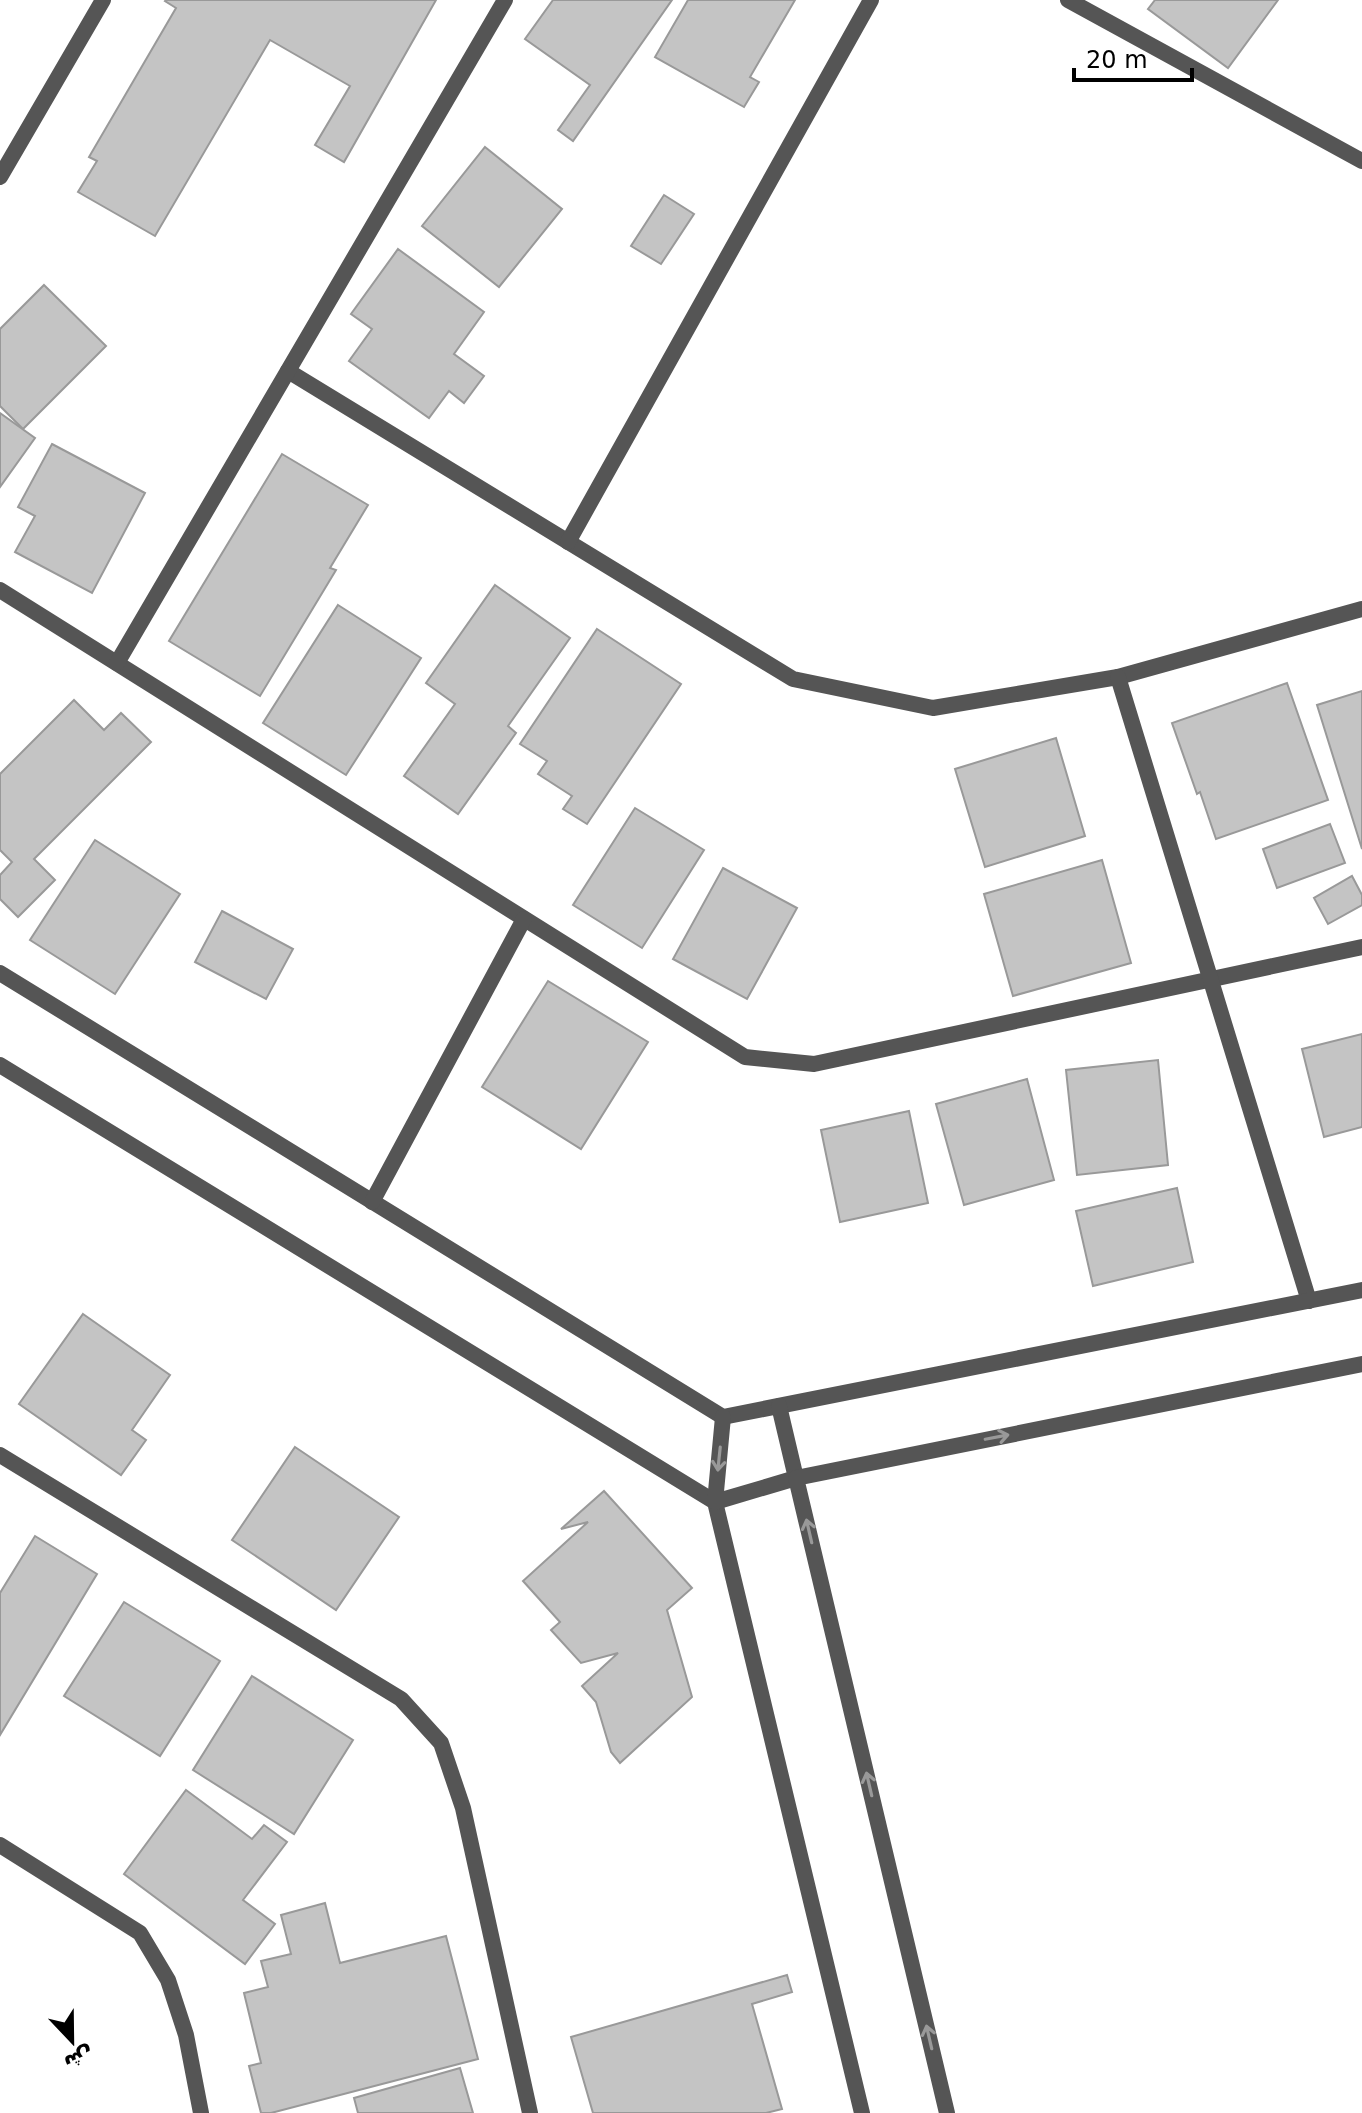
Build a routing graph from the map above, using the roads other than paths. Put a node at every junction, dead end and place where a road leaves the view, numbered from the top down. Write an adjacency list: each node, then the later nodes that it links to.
1 (103, 0): 6 (street)
2 (505, 0): 7 (street)
3 (871, 0): 8 (street)
4 (1068, 0): 5 (street)
5 (1362, 161)
6 (0, 177)
7 (288, 371): 8 (street); 11 (street)
8 (568, 542): 12 (street)
9 (0, 590): 11 (street)
10 (1362, 609): 12 (street)
11 (117, 663): 13 (street)
12 (1118, 677): 16 (street)
13 (524, 919): 16 (street); 18 (street)
14 (1362, 947): 16 (street)
15 (0, 973): 18 (street)
16 (1210, 979): 20 (street)
17 (0, 1065): 26 (street)
18 (372, 1202): 23 (street)
19 (1362, 1290): 20 (street)
20 (1309, 1301): 22 (street)
21 (1362, 1364): 25 (street, one-way to 21)
22 (779, 1406): 23 (street); 25 (street)
23 (723, 1417): 26 (street, one-way to 26)
24 (0, 1455): 29 (street)
25 (796, 1478): 26 (street); 31 (street, one-way to 25)
26 (715, 1502): 30 (street)
27 (0, 1845): 28 (street)
28 (201, 2113)
29 (530, 2113)
30 (862, 2113)
31 (947, 2113)

